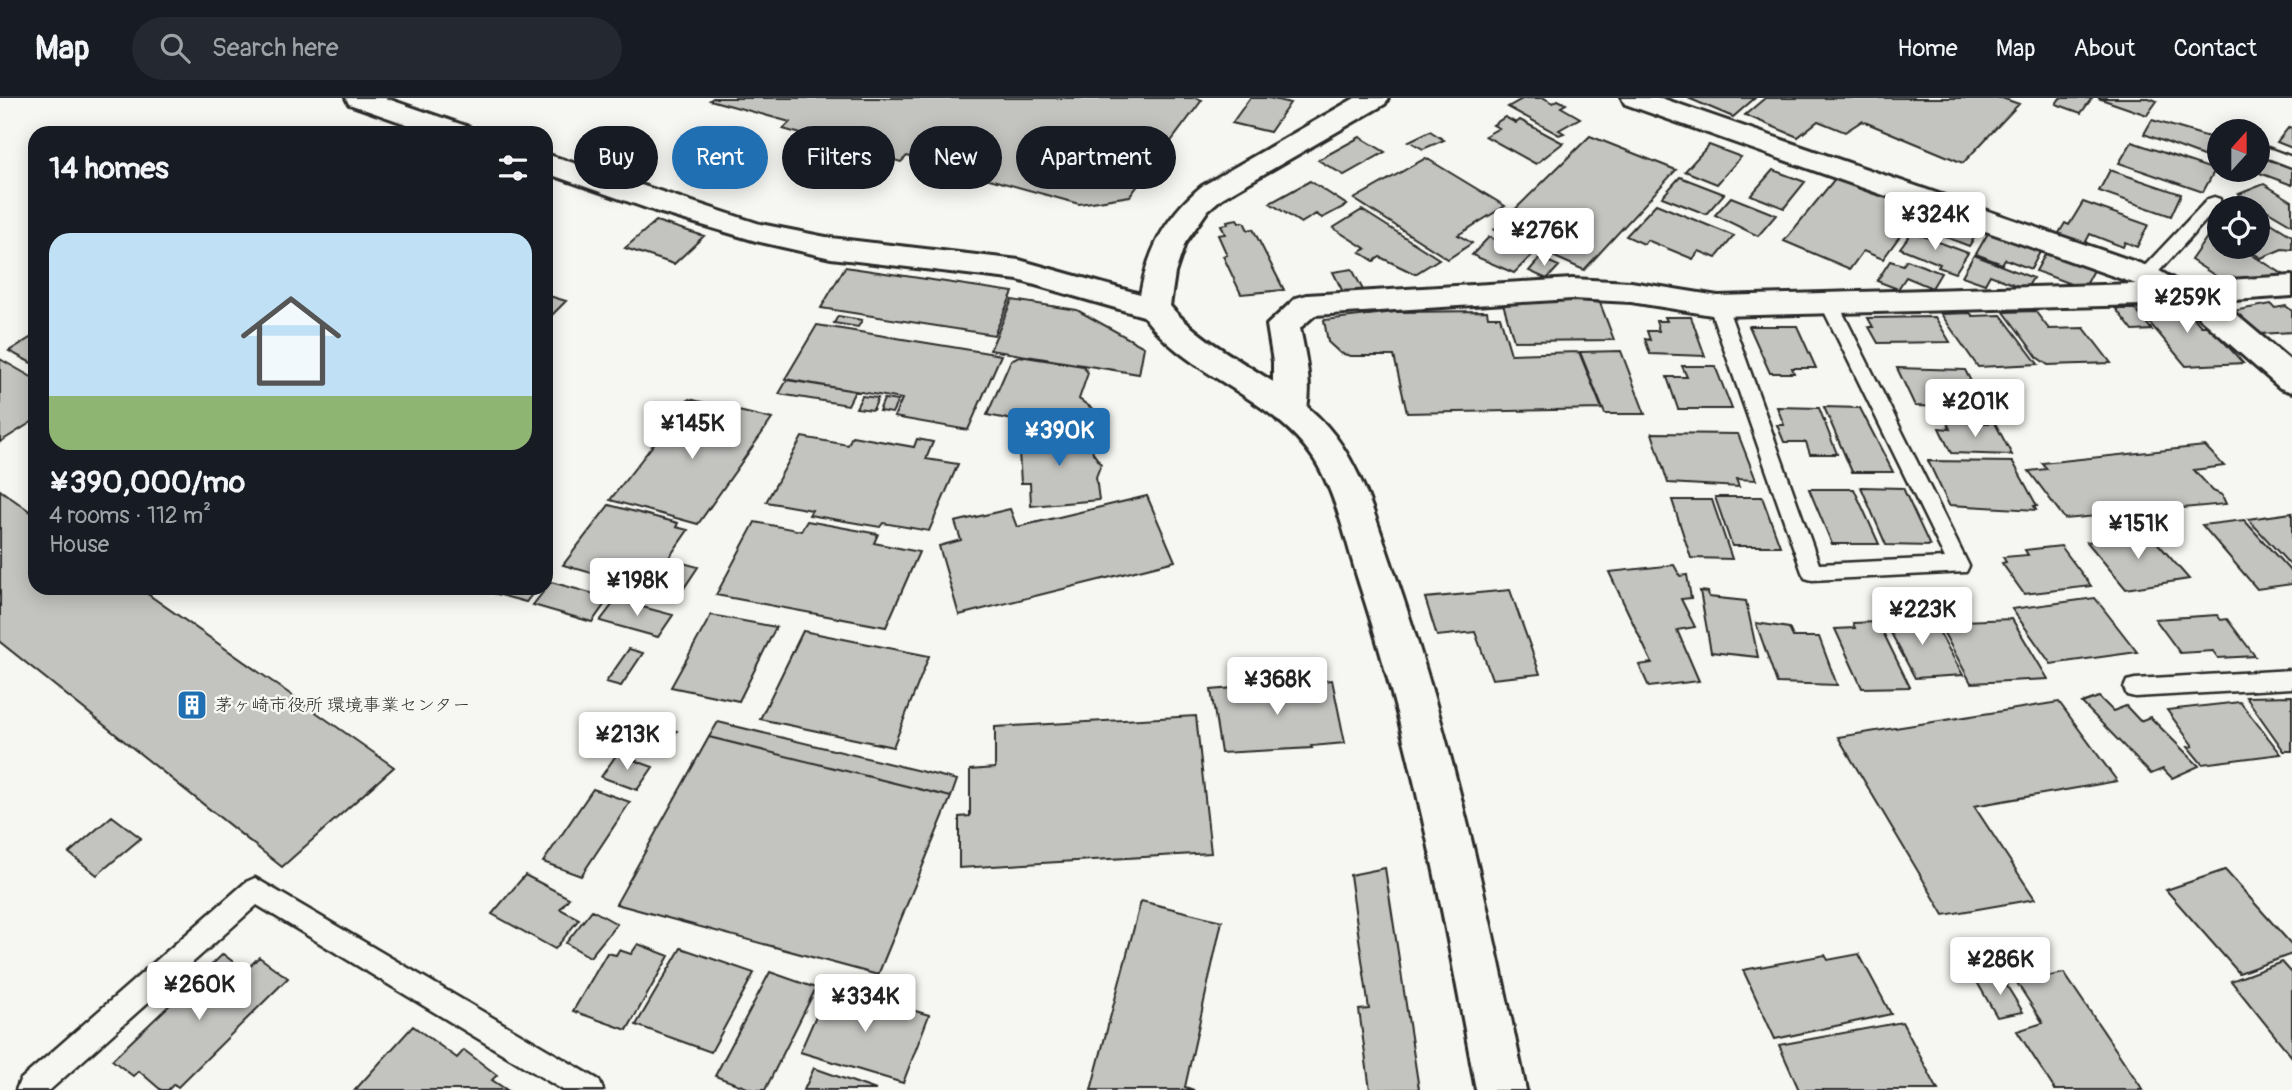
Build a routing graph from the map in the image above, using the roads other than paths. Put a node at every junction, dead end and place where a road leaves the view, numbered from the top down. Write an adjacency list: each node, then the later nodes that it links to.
1 (359, 98): 4 (street)
2 (1375, 98): 14 (street)
3 (1635, 98): 9 (street)
4 (439, 126)
5 (2270, 154): 6 (lane)
6 (2292, 162)
7 (553, 165): 14 (street)
8 (2207, 210): 9 (lane)
9 (2145, 276): 11 (street)
10 (2292, 286): 11 (street)
11 (2183, 293): 12 (street); 15 (street)
12 (1830, 305): 13 (street); 13 (lane)
13 (1718, 306): 16 (street)
14 (1154, 308): 16 (street)
15 (2292, 380)
16 (1290, 412): 21 (street)
17 (2292, 679): 18 (lane)
18 (2135, 688)
19 (30, 1090): 20 (lane)
20 (589, 1090)
21 (1501, 1090)

